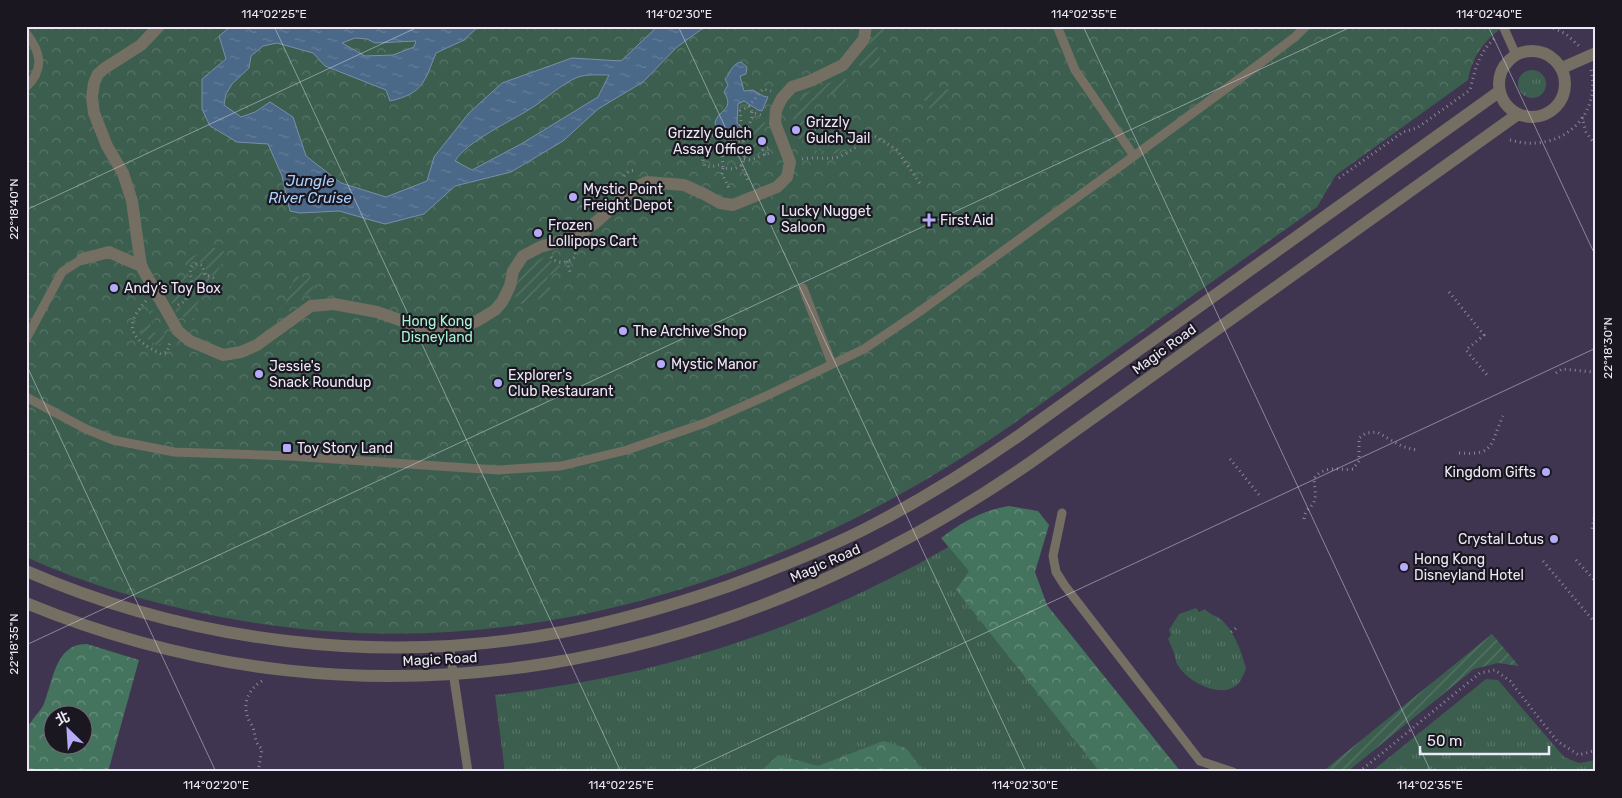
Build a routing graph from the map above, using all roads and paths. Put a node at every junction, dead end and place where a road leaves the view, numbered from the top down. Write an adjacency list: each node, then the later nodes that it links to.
1 (159, 26): 34 (street)
2 (1057, 26): 24 (lane)
3 (1306, 26): 24 (lane)
4 (1549, 26): 9 (path)
5 (1504, 28): 8 (lane); 27 (path)
6 (26, 33): 11 (lane)
7 (865, 33): 23 (street)
8 (1516, 55): 10 (street); 13 (street)
9 (1591, 55): 10 (street); 16 (path)
10 (1562, 68): 15 (street)
11 (26, 87)
12 (760, 91): 17 (path)
13 (1500, 91): 15 (street); 65 (street, Magic Road)
14 (752, 112): 19 (path)
15 (1518, 114): 66 (street, Magic Road)
16 (1582, 117): 18 (path); 20 (path)
17 (728, 140): 19 (path); 21 (path); 22 (path)
18 (1510, 140)
19 (743, 142): 25 (path)
20 (1596, 146)
21 (708, 152): 22 (path); 26 (path)
22 (722, 153): 26 (path)
23 (788, 156): 25 (path); 28 (path); 29 (street)
24 (1134, 156): 43 (lane)
25 (744, 158): 26 (path)
26 (722, 166): 29 (path)
27 (1339, 178)
28 (921, 186)
29 (736, 204): 41 (street)
30 (574, 249): 33 (path)
31 (550, 256): 33 (path)
32 (82, 259): 34 (street); 42 (lane)
33 (567, 261): 35 (path)
34 (141, 266): 39 (street)
35 (570, 272)
36 (214, 278): 40 (path)
37 (803, 288): 43 (lane)
38 (1449, 292): 46 (path)
39 (158, 295): 40 (street); 41 (path)
40 (165, 309): 41 (street)
41 (181, 333)
42 (26, 339)
43 (832, 364): 47 (lane)
44 (1596, 370): 45 (path)
45 (1556, 373)
46 (1487, 375)
47 (26, 397)
48 (1503, 416): 50 (path)
49 (1417, 450): 55 (path)
50 (1459, 453)
51 (1230, 459): 52 (path)
52 (1260, 496)
53 (1062, 513): 71 (lane)
54 (1595, 513): 56 (path)
55 (1304, 519)
56 (1596, 534)
57 (1576, 560): 60 (path)
58 (1543, 561): 62 (path)
59 (26, 571): 65 (street, Magic Road)
60 (1596, 582)
61 (26, 603): 66 (street, Magic Road)
62 (1596, 624)
63 (1239, 626): 64 (path)
64 (1231, 632)
65 (449, 645): 66 (lane)
66 (454, 674): 70 (lane)
67 (262, 680): 69 (path)
68 (1596, 750): 72 (path)
69 (258, 772)
70 (468, 772)
71 (1233, 772)
72 (1359, 772)

